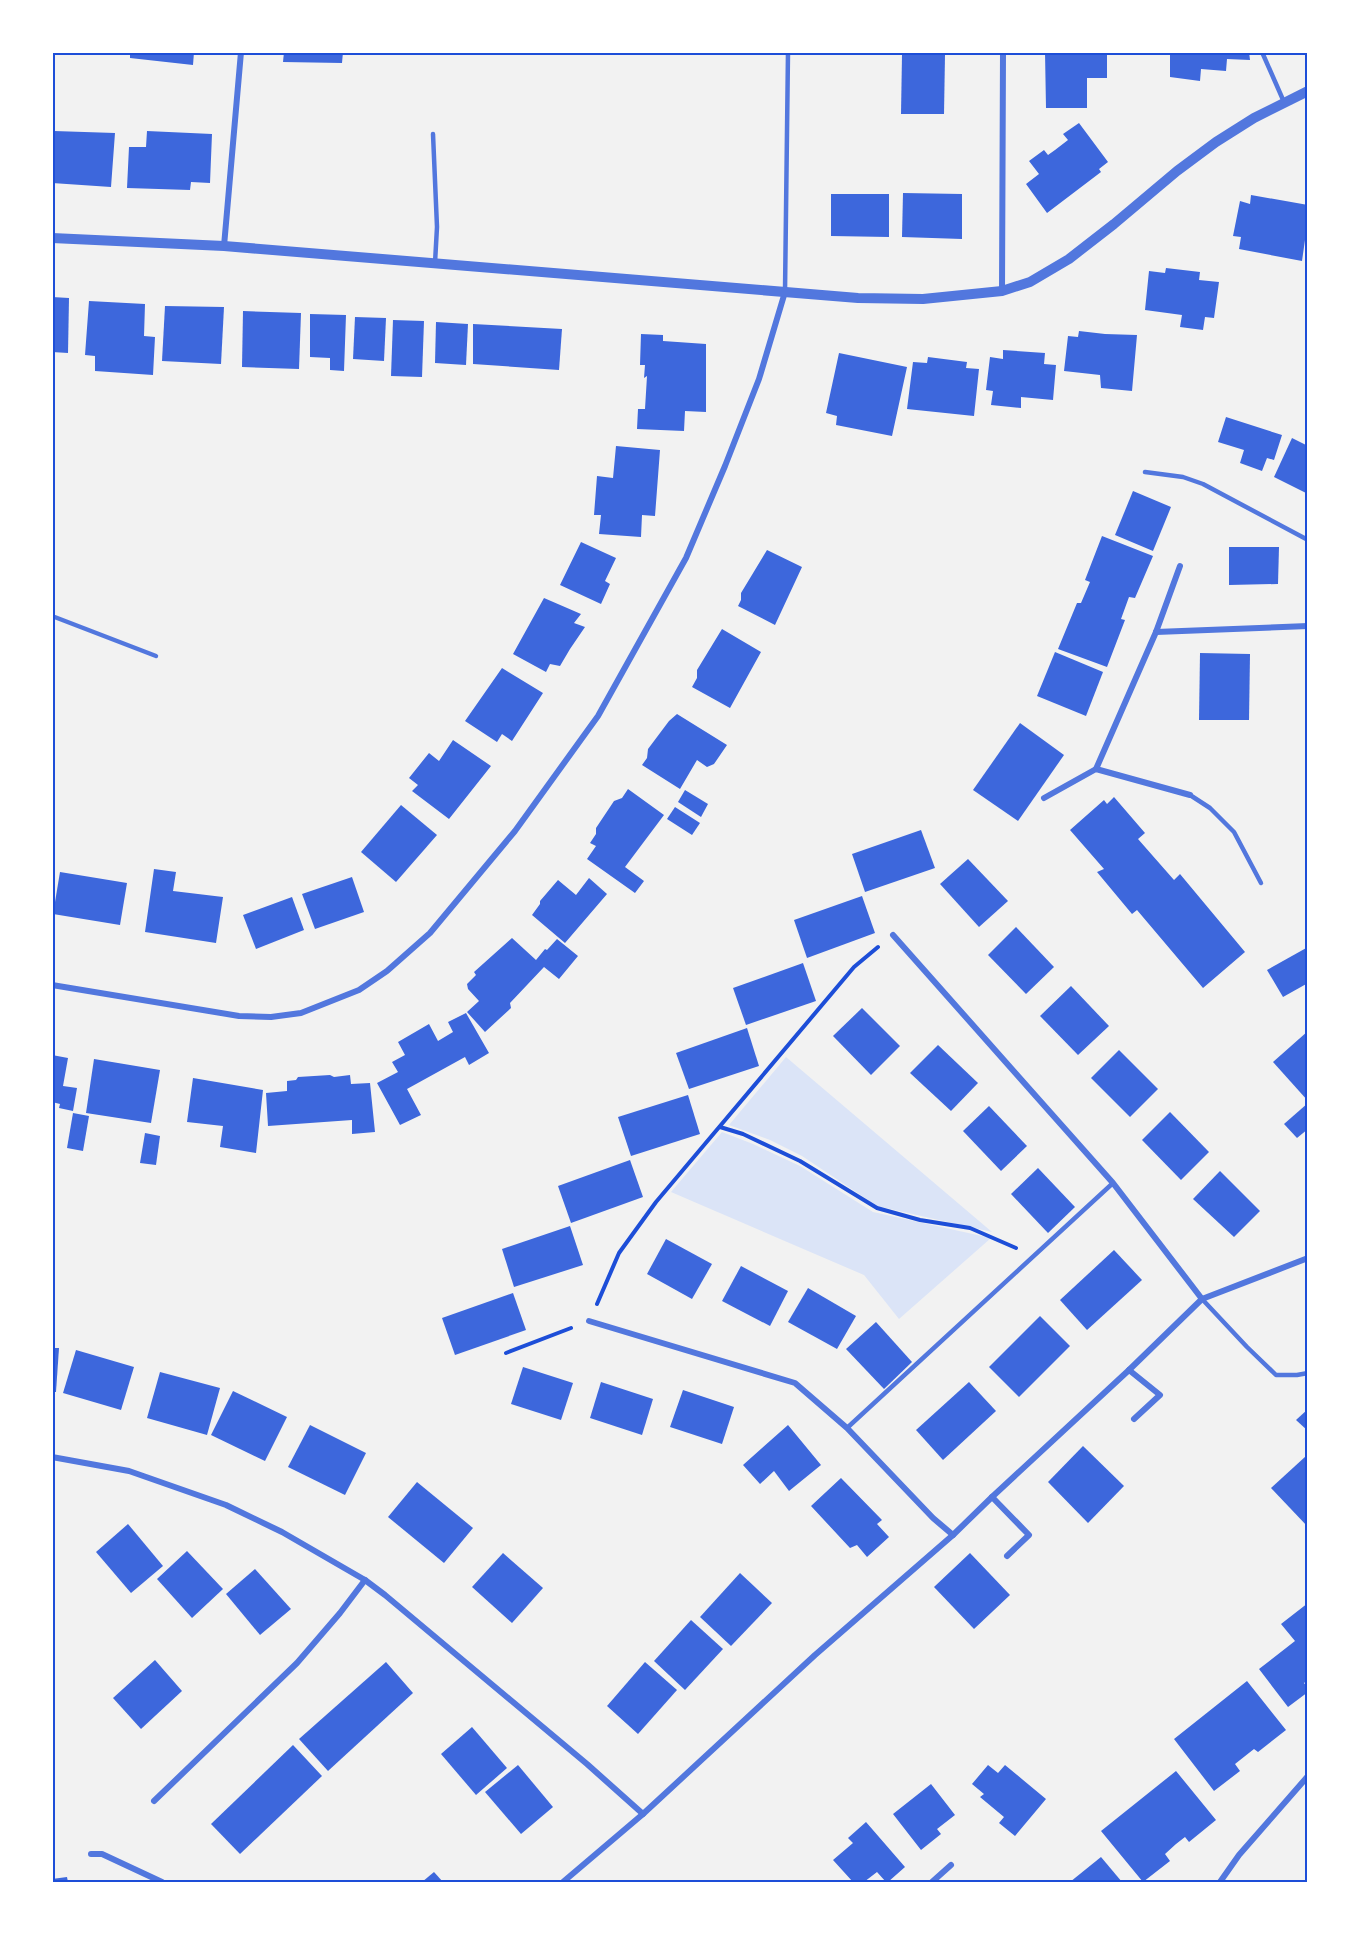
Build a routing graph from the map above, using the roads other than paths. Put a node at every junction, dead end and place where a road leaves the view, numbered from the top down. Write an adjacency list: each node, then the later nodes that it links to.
1 (241, 52): 9 (street)
2 (788, 52): 12 (lane)
3 (1003, 52): 11 (street)
4 (1262, 52): 6 (lane)
5 (1308, 91): 6 (street)
6 (1284, 103): 11 (street)
7 (433, 134): 10 (lane)
8 (52, 238): 9 (street)
9 (224, 246): 10 (street)
10 (435, 263): 12 (street)
11 (1002, 291): 12 (street)
12 (785, 292): 25 (street)
13 (1145, 472): 14 (lane)
14 (1308, 540)
15 (1180, 566): 18 (street)
16 (52, 616): 19 (lane)
17 (1308, 626): 18 (street)
18 (1156, 632): 20 (street)
19 (156, 656)
20 (1096, 769): 21 (street); 22 (street)
21 (1190, 795): 23 (lane)
22 (1044, 798)
23 (1261, 883)
24 (892, 935): 26 (street)
25 (52, 986)
26 (1113, 1183): 28 (street); 33 (lane)
27 (1308, 1258): 28 (street)
28 (1202, 1299): 30 (street); 31 (lane)
29 (589, 1321): 33 (street)
30 (1129, 1370): 32 (street); 35 (street)
31 (1308, 1373)
32 (1134, 1419)
33 (847, 1428): 36 (street)
34 (52, 1457): 38 (street)
35 (992, 1497): 36 (street); 37 (street)
36 (953, 1535): 41 (street)
37 (1007, 1556)
38 (364, 1580): 40 (street); 41 (street)
39 (1308, 1776): 47 (street)
40 (154, 1801)
41 (643, 1814): 45 (street)
42 (92, 1854): 44 (street)
43 (951, 1865): 46 (street)
44 (162, 1882)
45 (563, 1882)
46 (932, 1882)
47 (1220, 1882)

